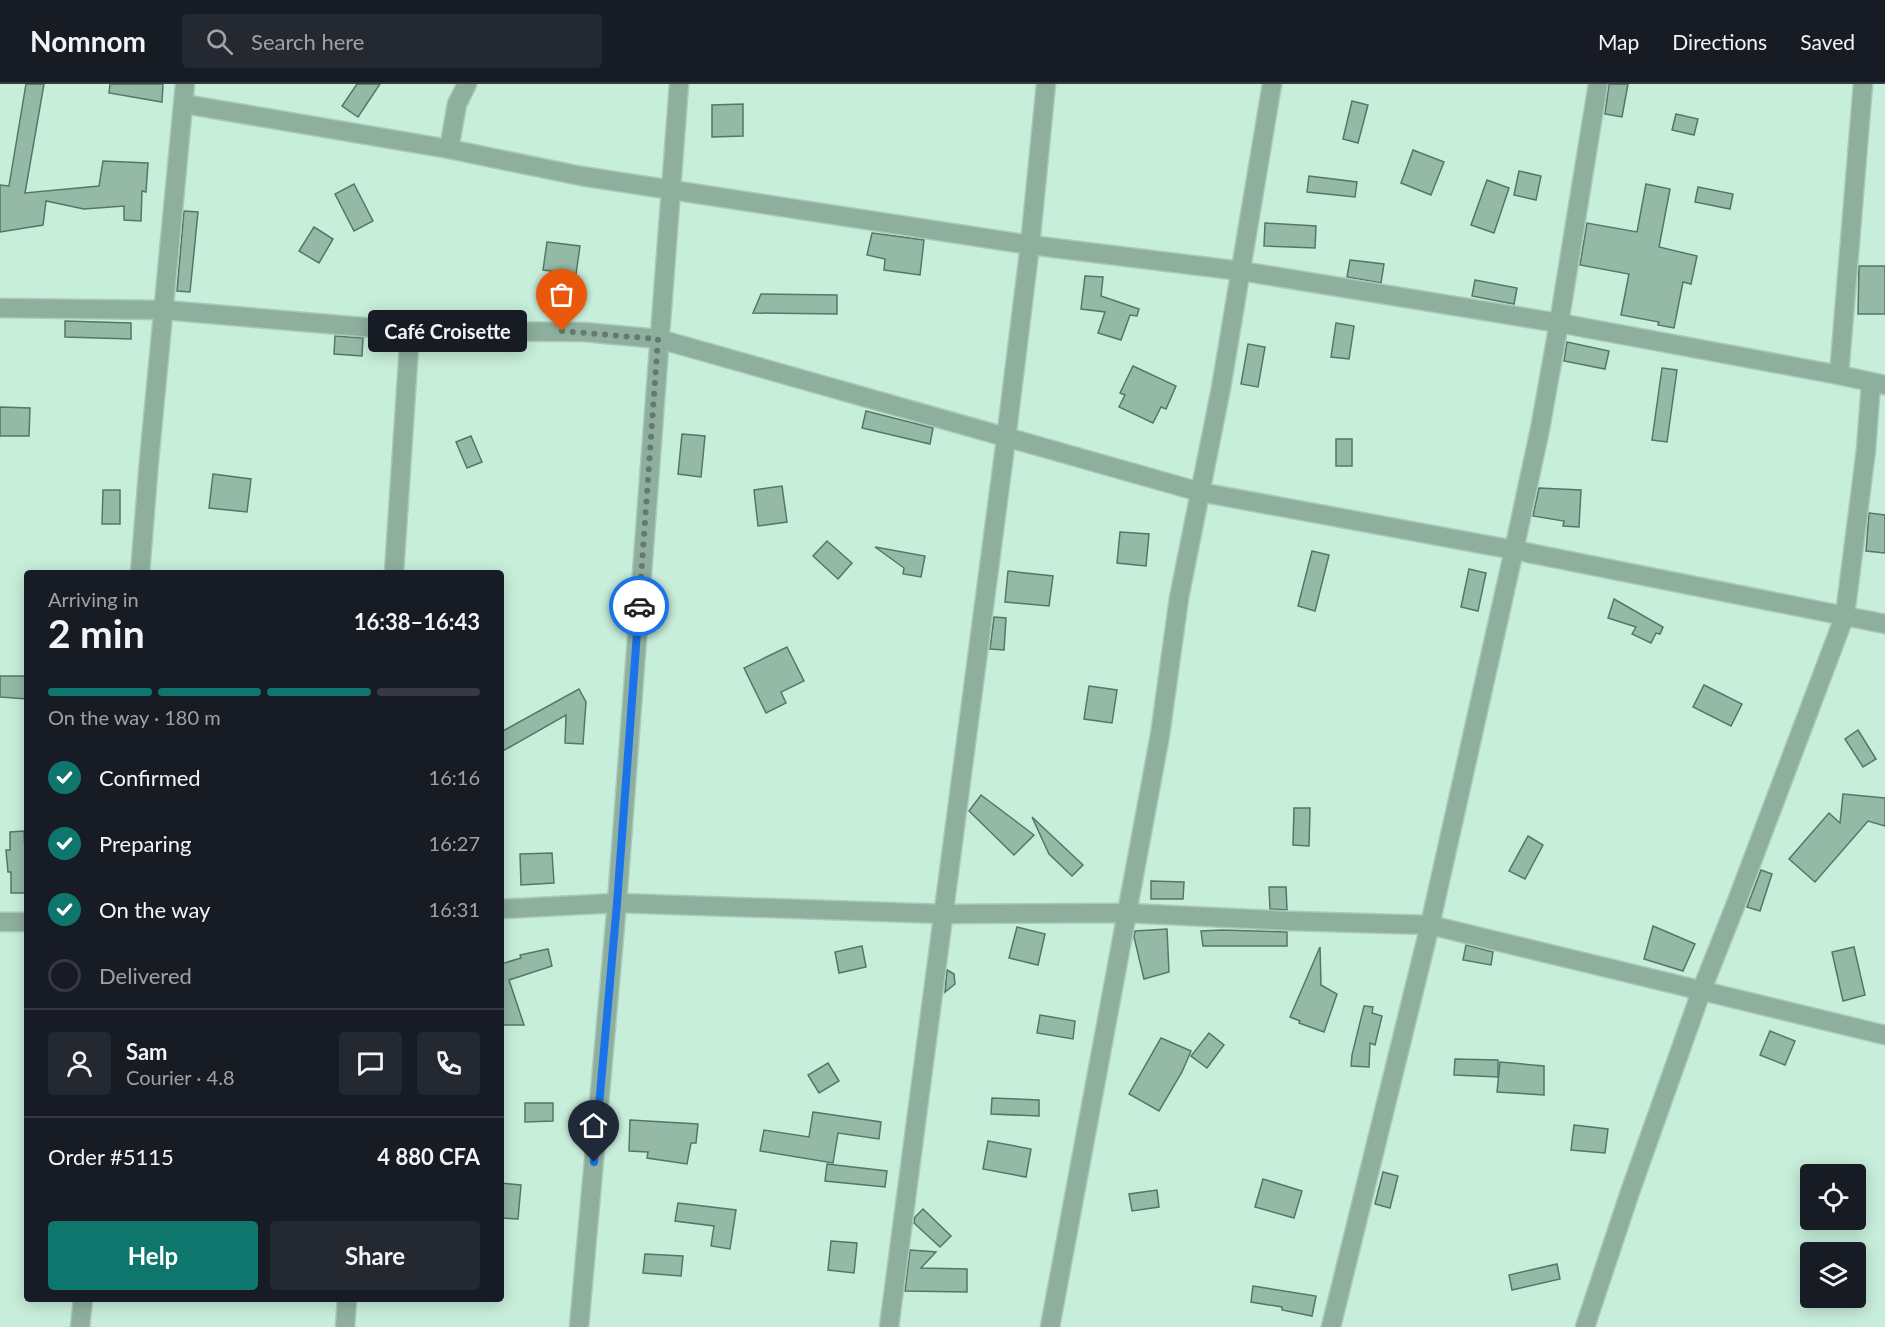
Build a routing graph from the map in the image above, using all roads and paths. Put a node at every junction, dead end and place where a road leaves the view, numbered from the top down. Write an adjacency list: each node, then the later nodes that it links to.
1 (184, 84): 8 (street)
2 (467, 84): 9 (street)
3 (679, 84): 10 (street)
4 (1046, 84): 11 (street)
5 (1272, 84): 12 (street)
6 (1598, 84): 15 (street)
7 (1863, 84): 18 (street)
8 (184, 104): 9 (street); 14 (street)
9 (449, 149): 10 (street)
10 (671, 190): 11 (street); 17 (street)
11 (1030, 245): 12 (street); 20 (street)
12 (1241, 271): 15 (street); 21 (street)
13 (0, 308): 14 (street)
14 (164, 310): 16 (street); 23 (street)
15 (1559, 323): 18 (street); 22 (street)
16 (410, 331): 17 (street); 24 (street)
17 (658, 339): 20 (street); 27 (street)
18 (1839, 375): 19 (street)
19 (1878, 384): 25 (street)
20 (1006, 439): 21 (street); 30 (street)
21 (1200, 492): 22 (street); 29 (street)
22 (1514, 550): 25 (street); 33 (street)
23 (140, 570)
24 (394, 570)
25 (1845, 615): 26 (street); 34 (street)
26 (1885, 624)
27 (617, 903): 28 (street); 30 (street); 40 (street)
28 (504, 909)
29 (1126, 913): 30 (street); 33 (street); 42 (street)
30 (945, 914): 41 (street)
31 (0, 922): 32 (street)
32 (24, 922)
33 (1430, 925): 34 (street); 43 (street)
34 (1701, 992): 35 (street); 44 (street)
35 (1885, 1035)
36 (83, 1302): 38 (street)
37 (347, 1302): 39 (street)
38 (80, 1327)
39 (345, 1327)
40 (579, 1327)
41 (889, 1327)
42 (1050, 1327)
43 (1331, 1327)
44 (1585, 1327)

